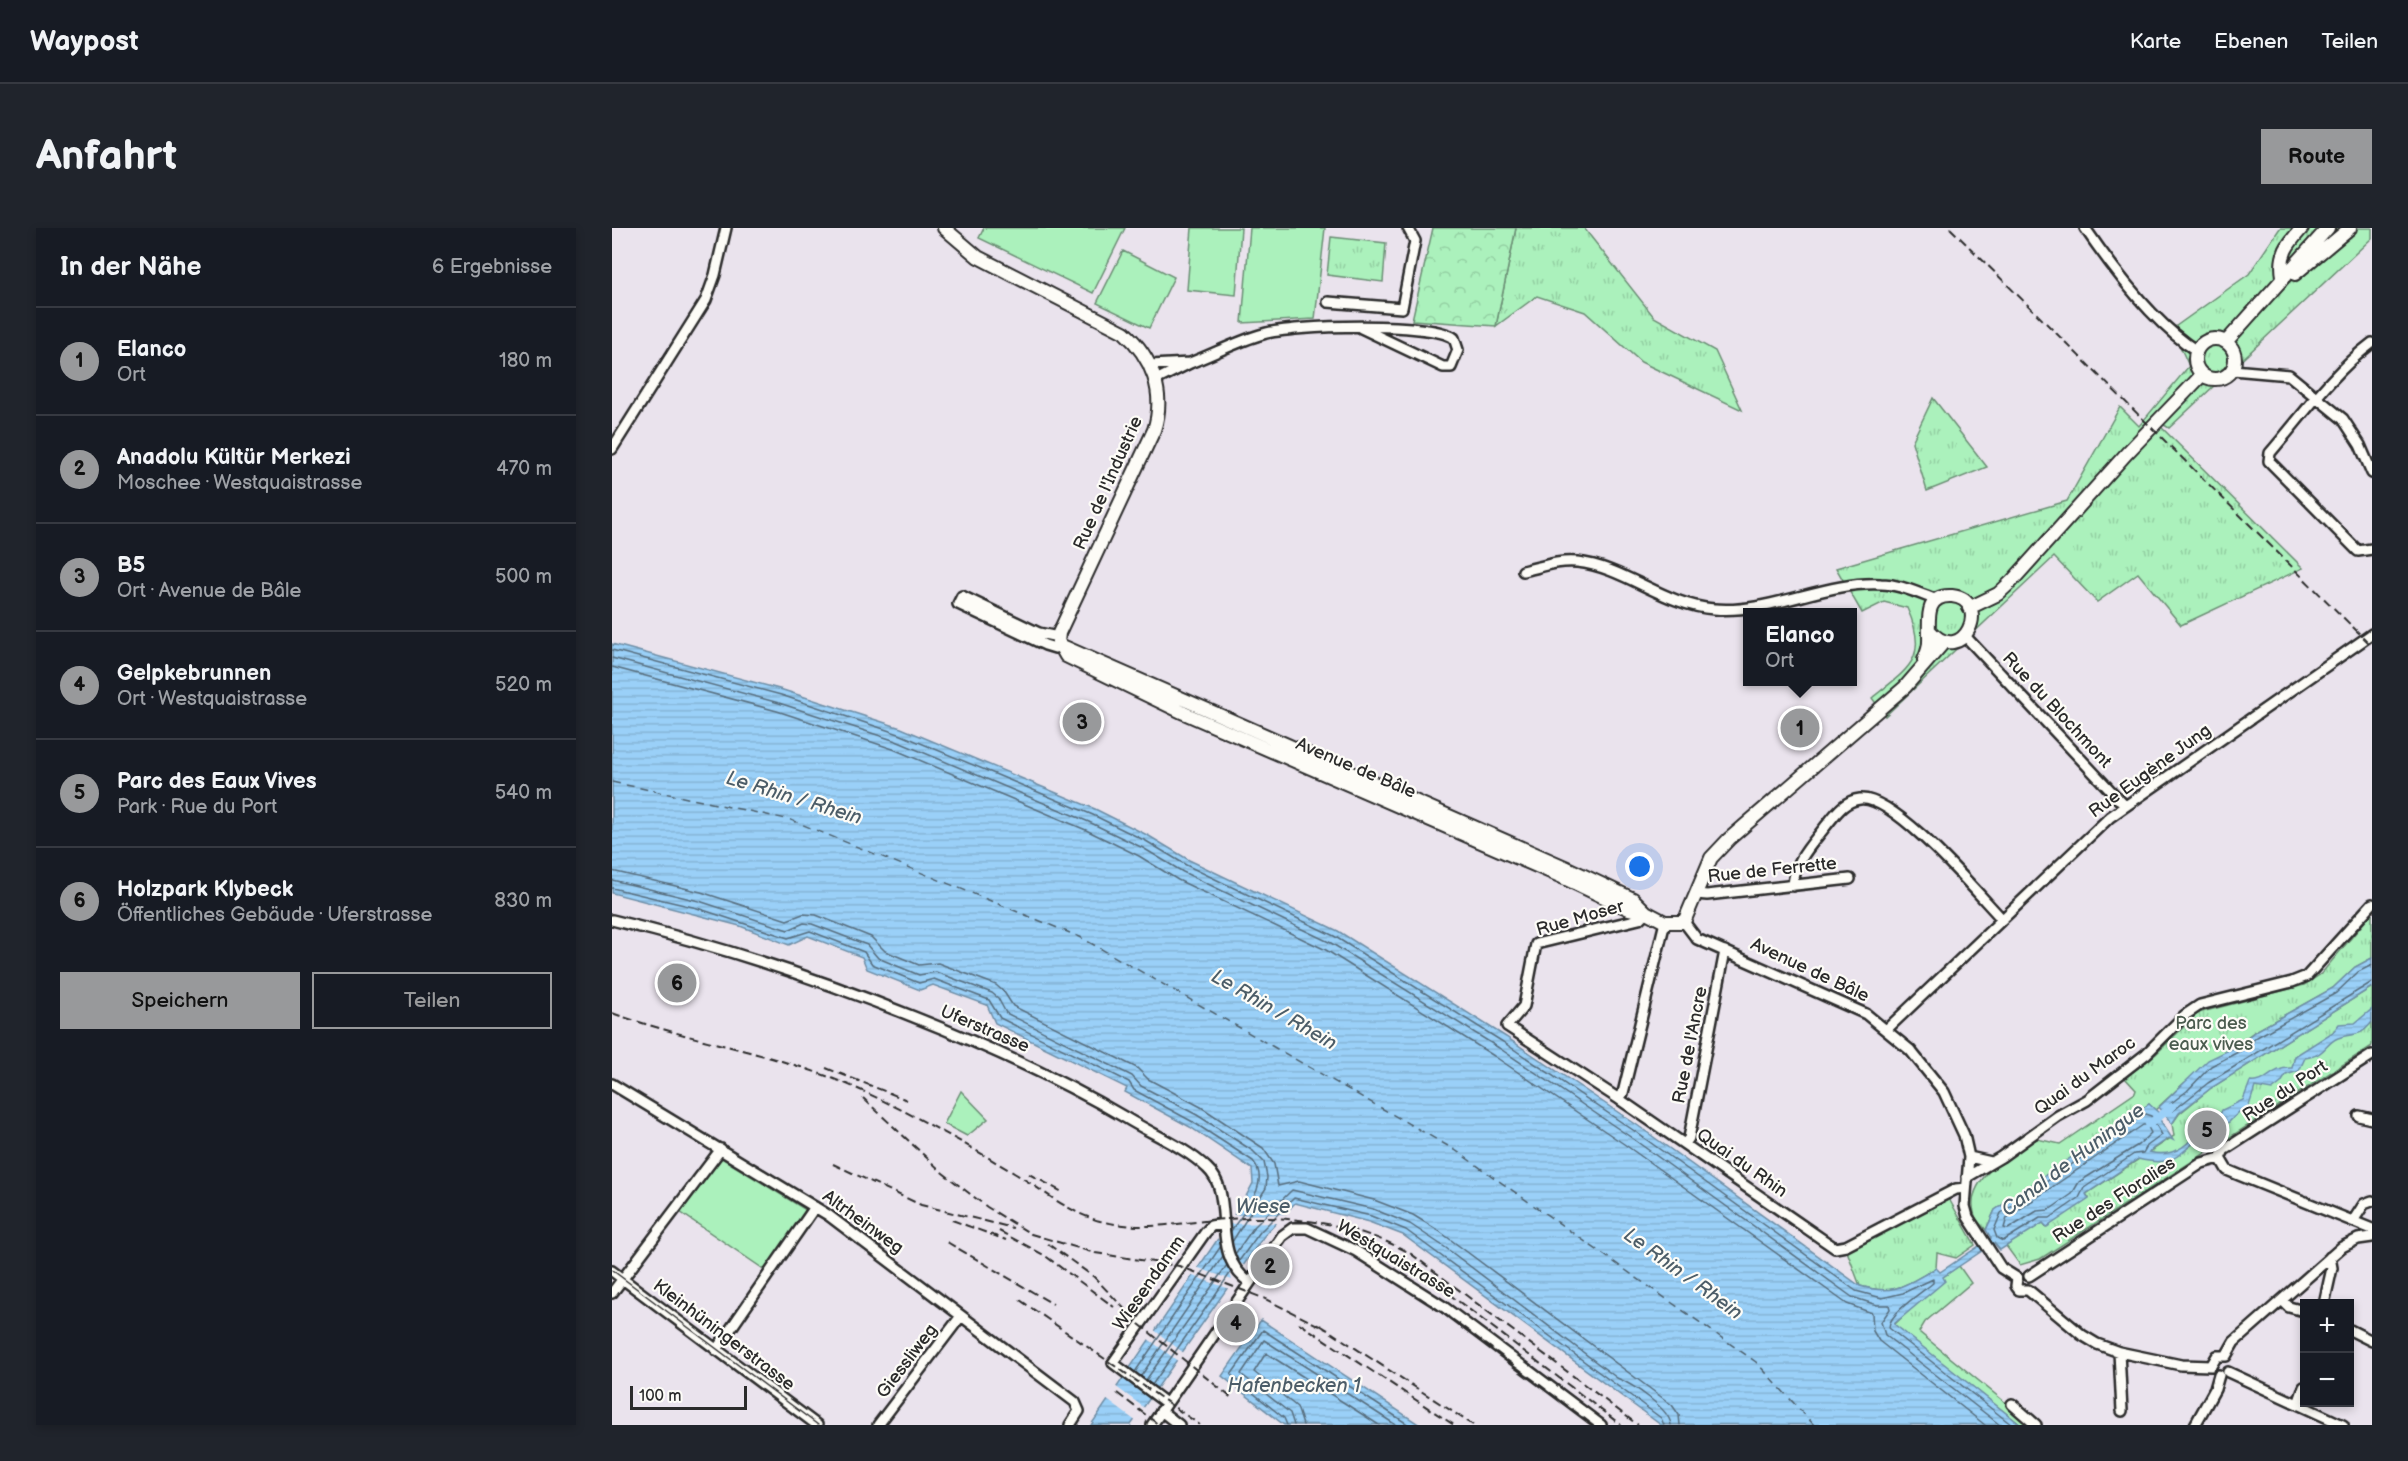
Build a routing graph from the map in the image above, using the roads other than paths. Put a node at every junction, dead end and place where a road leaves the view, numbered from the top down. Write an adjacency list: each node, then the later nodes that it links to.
1 (726, 228): 21 (street)
2 (944, 228): 16 (main road, Rue de l'Industrie)
3 (1408, 228): 10 (street)
4 (2085, 228): 14 (street)
5 (2302, 228): 8 (main road)
6 (2328, 228): 8 (main road)
7 (2350, 228): 9 (main road)
8 (2283, 276): 9 (main road)
9 (2274, 287): 12 (main road)
10 (1328, 302)
11 (1361, 328): 11 (street); 15 (street)
12 (2226, 342): 14 (main road); 17 (main road)
13 (2372, 343): 20 (street)
14 (2197, 351): 18 (main road)
15 (1190, 363): 16 (street); 19 (street)
16 (1150, 365): 19 (main road, Rue de l'Industrie)
17 (2233, 370): 18 (main road); 20 (street)
18 (2202, 375): 27 (main road)
19 (1156, 380): 32 (main road, Rue de l'Industrie)
20 (2317, 398): 22 (street); 23 (street)
21 (612, 449)
22 (2372, 473)
23 (2372, 549)
24 (1523, 571): 25 (street)
25 (1914, 592): 26 (street); 28 (street)
26 (1938, 600): 27 (main road); 28 (main road)
27 (1969, 608): 31 (main road)
28 (1929, 610): 29 (main road)
29 (1929, 630): 33 (main road); 34 (main road)
30 (2372, 634): 35 (street, Rue Eugène Jung)
31 (1965, 636): 33 (main road); 35 (street, Rue du Blochmont)
32 (1059, 638): 32 (street, Avenue de Bâle); 40 (main road, Avenue de Bâle)
33 (1944, 642): 34 (main road)
34 (1922, 667): 38 (main road)
35 (2125, 806): 41 (street, Rue Eugène Jung)
36 (1850, 879): 37 (street, Rue de Ferrette)
37 (1792, 886): 38 (street, Rue de Ferrette); 41 (street)
38 (1696, 894): 44 (main road)
39 (2372, 904): 57 (street, Quai du Maroc)
40 (1646, 912): 43 (main road, Avenue de Bâle); 46 (street, Rue Moser)
41 (2002, 919): 47 (street, Rue Eugène Jung)
42 (612, 920): 63 (street, Uferstrasse)
43 (1665, 922): 44 (main road, Avenue de Bâle); 50 (street)
44 (1684, 922): 45 (street, Avenue de Bâle)
45 (1725, 951): 47 (street, Avenue de Bâle); 53 (street, Rue de l'Ancre)
46 (1507, 1026): 50 (street, Quai du Rhin)
47 (1887, 1029): 55 (street, Avenue de Bâle)
48 (2372, 1055): 56 (street, Rue du Port)
49 (612, 1085): 54 (street, Altrheinweg)
50 (1619, 1099): 53 (street, Quai du Rhin)
51 (2359, 1116): 52 (street)
52 (2372, 1119)
53 (1685, 1143): 59 (street, Quai du Rhin)
54 (720, 1149): 61 (street, Altrheinweg); 71 (street)
55 (1969, 1157): 57 (street); 58 (street)
56 (2220, 1158): 62 (street); 69 (street, Rue des Floralies)
57 (1991, 1162): 58 (street, Quai du Maroc)
58 (1967, 1177): 59 (street)
59 (1966, 1188): 70 (street)
60 (2372, 1201): 62 (street)
61 (815, 1207): 78 (street, Altrheinweg); 81 (street)
62 (2353, 1221): 64 (street); 66 (street)
63 (1222, 1227): 72 (street, Uferstrasse); 89 (street, Wiesendamm)
64 (2372, 1229)
65 (2372, 1237): 66 (street)
66 (2358, 1239): 67 (street)
67 (2330, 1257): 75 (street); 76 (street)
68 (612, 1271): 71 (street, Kleinhüningerstrasse)
69 (2028, 1276): 70 (street); 73 (street)
70 (2017, 1278): 73 (street)
71 (623, 1279): 74 (street); 81 (street, Kleinhüningerstrasse)
72 (1246, 1279): 89 (street, Westquaistrasse); 96 (street, Westquaistrasse)
73 (2028, 1290): 82 (street)
74 (612, 1293)
75 (2325, 1299)
76 (2282, 1300): 77 (street); 83 (street)
77 (2300, 1310)
78 (961, 1316): 92 (street, Giessliweg); 93 (street, Altrheinweg)
79 (2354, 1332): 80 (street)
80 (2372, 1341)
81 (716, 1350): 91 (street, Kleinhüningerstrasse)
82 (2119, 1352): 84 (street); 90 (street)
83 (2226, 1356): 84 (street); 85 (street)
84 (2211, 1366): 85 (street)
85 (2224, 1374): 88 (street); 98 (street)
86 (2300, 1398): 88 (street)
87 (2012, 1404): 97 (street)
88 (2298, 1404): 99 (street)
89 (1163, 1407): 94 (street, Westquaistrasse); 95 (street)
90 (2122, 1411)
91 (817, 1425)
92 (878, 1425)
93 (1070, 1425)
94 (1152, 1425)
95 (1179, 1425)
96 (1601, 1425)
97 (2036, 1425)
98 (2195, 1425)
99 (2343, 1425)

